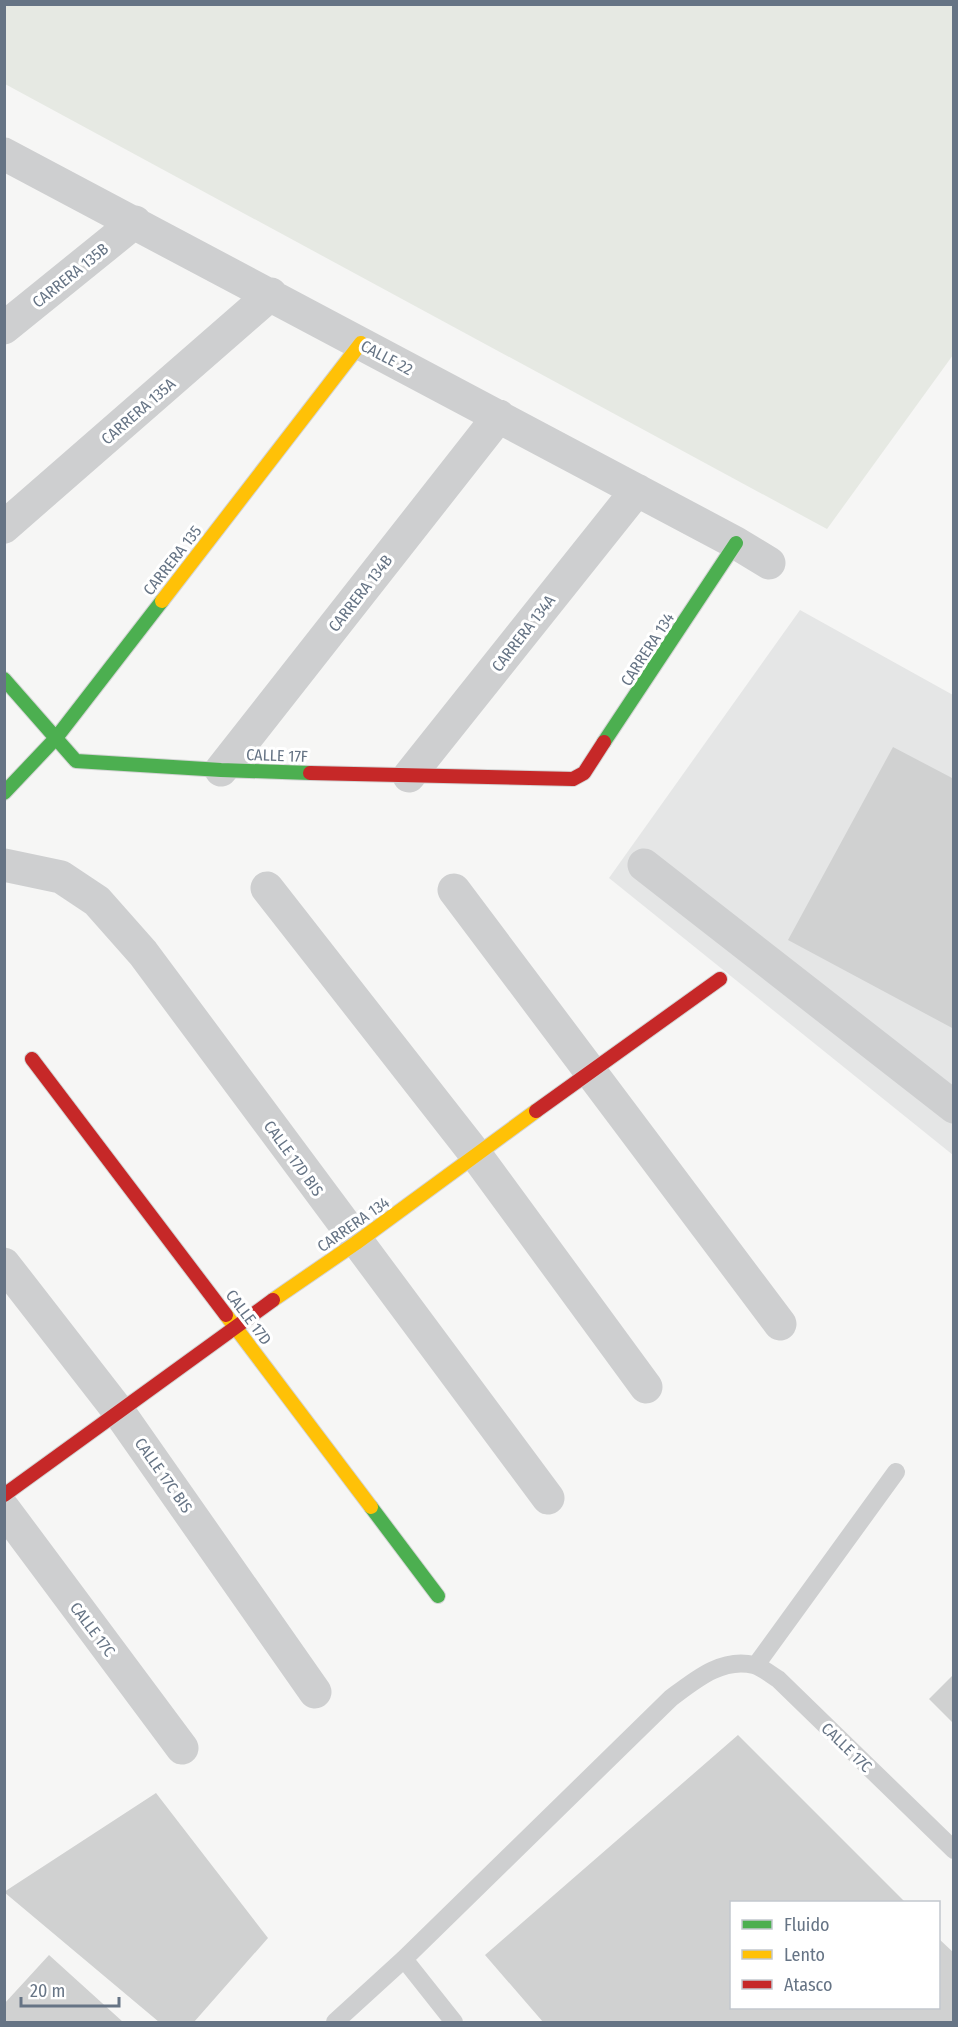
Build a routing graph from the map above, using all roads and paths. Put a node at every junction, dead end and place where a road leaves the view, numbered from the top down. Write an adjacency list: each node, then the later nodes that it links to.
1 (4, 154): 2 (street, CALLE 22)
2 (135, 222): 3 (street, CALLE 22); 4 (street, CARRERA 135B)
3 (270, 294): 5 (street, CALLE 22); 8 (street, CARRERA 135A)
4 (4, 328)
5 (361, 343): 6 (street, CALLE 22); 12 (street, CARRERA 135)
6 (499, 417): 7 (street, CALLE 22); 13 (street, CARRERA 134B)
7 (637, 490): 9 (street, CALLE 22); 15 (street, CARRERA 134A)
8 (4, 527)
9 (736, 543): 10 (street, CALLE 22); 14 (street, CARRERA 134)
10 (769, 563)
11 (4, 679): 12 (street, CALLE 17F)
12 (56, 738): 13 (street, CALLE 17F); 16 (street, CARRERA 135)
13 (221, 770): 15 (street, CALLE 17F)
14 (584, 773): 15 (street, CALLE 17F)
15 (409, 776)
16 (4, 793)
17 (4, 865): 26 (street, CALLE 17D BIS)
18 (644, 865): 24 (street)
19 (267, 888): 25 (street)
20 (454, 890): 23 (street)
21 (720, 979): 23 (street, CARRERA 134)
22 (32, 1059): 29 (street, CALLE 17D)
23 (589, 1072): 25 (street, CARRERA 134); 28 (street)
24 (954, 1107)
25 (476, 1155): 26 (street, CARRERA 134); 30 (street)
26 (357, 1243): 29 (street, CARRERA 134); 34 (street, CALLE 17D BIS)
27 (4, 1264): 31 (street, CALLE 17C BIS)
28 (780, 1324)
29 (235, 1326): 31 (street, CARRERA 134); 36 (street, CALLE 17D)
30 (646, 1387)
31 (119, 1412): 33 (street, CARRERA 134); 38 (street, CALLE 17C BIS)
32 (896, 1472): 37 (lane)
33 (4, 1495)
34 (548, 1498)
35 (4, 1509): 39 (street, CALLE 17C)
36 (438, 1596)
37 (756, 1665): 40 (lane, CALLE 17C); 41 (lane, CALLE 17C)
38 (315, 1692)
39 (182, 1748)
40 (954, 1850)
41 (404, 1959): 42 (lane); 43 (lane)
42 (335, 2022)
43 (454, 2022)

